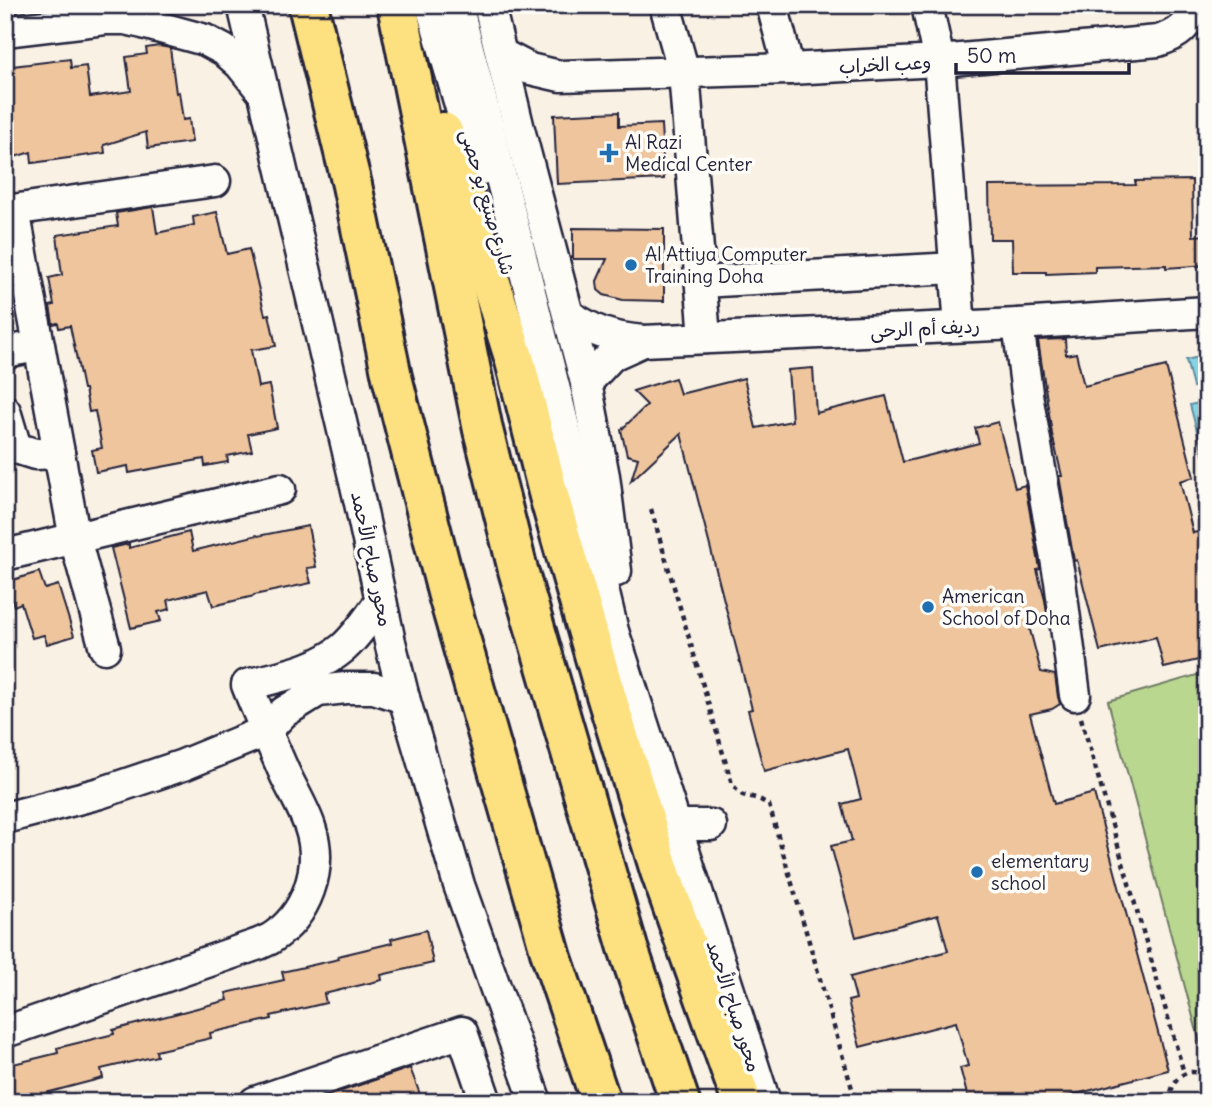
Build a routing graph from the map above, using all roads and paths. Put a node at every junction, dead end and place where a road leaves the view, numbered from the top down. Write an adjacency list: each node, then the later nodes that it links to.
1 (62, 5): 10 (street)
2 (243, 5): 19 (street, محور صباح الأحمد)
3 (457, 5): 34 (street, محور صباح الأحمد)
4 (489, 5): 13 (street, محور صباح الأحمد)
5 (665, 5): 16 (street)
6 (772, 5): 15 (street)
7 (927, 5): 14 (street)
8 (409, 7): 18 (highway); 34 (street, شارع صنيع بو حصى)
9 (306, 9): 56 (highway)
10 (5, 14)
11 (1198, 15): 14 (street, وعب الخراب)
12 (5, 31): 19 (street)
13 (501, 54): 17 (street, وعب الخراب); 20 (street, محور صباح الأحمد)
14 (939, 61): 15 (street, وعب الخراب); 23 (street)
15 (789, 69): 16 (street, وعب الخراب)
16 (684, 72): 17 (street, وعب الخراب); 24 (street)
17 (560, 76): 20 (street)
18 (411, 79): 57 (highway); 58 (highway)
19 (264, 95): 41 (street, محور صباح الأحمد)
20 (519, 129): 26 (street, محور صباح الأحمد)
21 (215, 181): 22 (street)
22 (9, 210): 31 (street)
23 (955, 268): 24 (street); 28 (street)
24 (701, 282): 29 (street)
25 (1207, 312): 27 (street, رديف أم الرحى)
26 (570, 316): 30 (street, رديف أم الرحى); 33 (street, محور صباح الأحمد)
27 (1018, 324): 28 (street, رديف أم الرحى); 44 (street)
28 (960, 326): 29 (street, رديف أم الرحى)
29 (705, 338): 30 (street, رديف أم الرحى)
30 (643, 341): 33 (street, رديف أم الرحى)
31 (39, 346): 32 (street); 36 (street)
32 (5, 355)
33 (586, 383): 42 (street, محور صباح الأحمد)
34 (556, 394): 42 (street, محور صباح الأحمد)
35 (5, 411): 36 (street)
36 (59, 453): 39 (street)
37 (280, 489): 39 (street)
38 (652, 509): 60 (path)
39 (75, 539): 40 (street); 43 (street)
40 (5, 555)
41 (381, 601): 45 (street, محور صباح الأحمد); 46 (street)
42 (613, 631): 48 (street, محور صباح الأحمد)
43 (105, 648)
44 (1075, 695): 51 (path)
45 (404, 698): 46 (street); 55 (street, محور صباح الأحمد)
46 (266, 731): 47 (street); 50 (street)
47 (5, 818)
48 (676, 825): 49 (street); 59 (street, محور صباح الأحمد)
49 (711, 825)
50 (5, 1032)
51 (1184, 1073): 52 (path); 61 (path)
52 (1207, 1077)
53 (260, 1101): 54 (street)
54 (486, 1102)
55 (536, 1102)
56 (601, 1102)
57 (680, 1102)
58 (742, 1102)
59 (765, 1102)
60 (856, 1102)
61 (1170, 1102)

